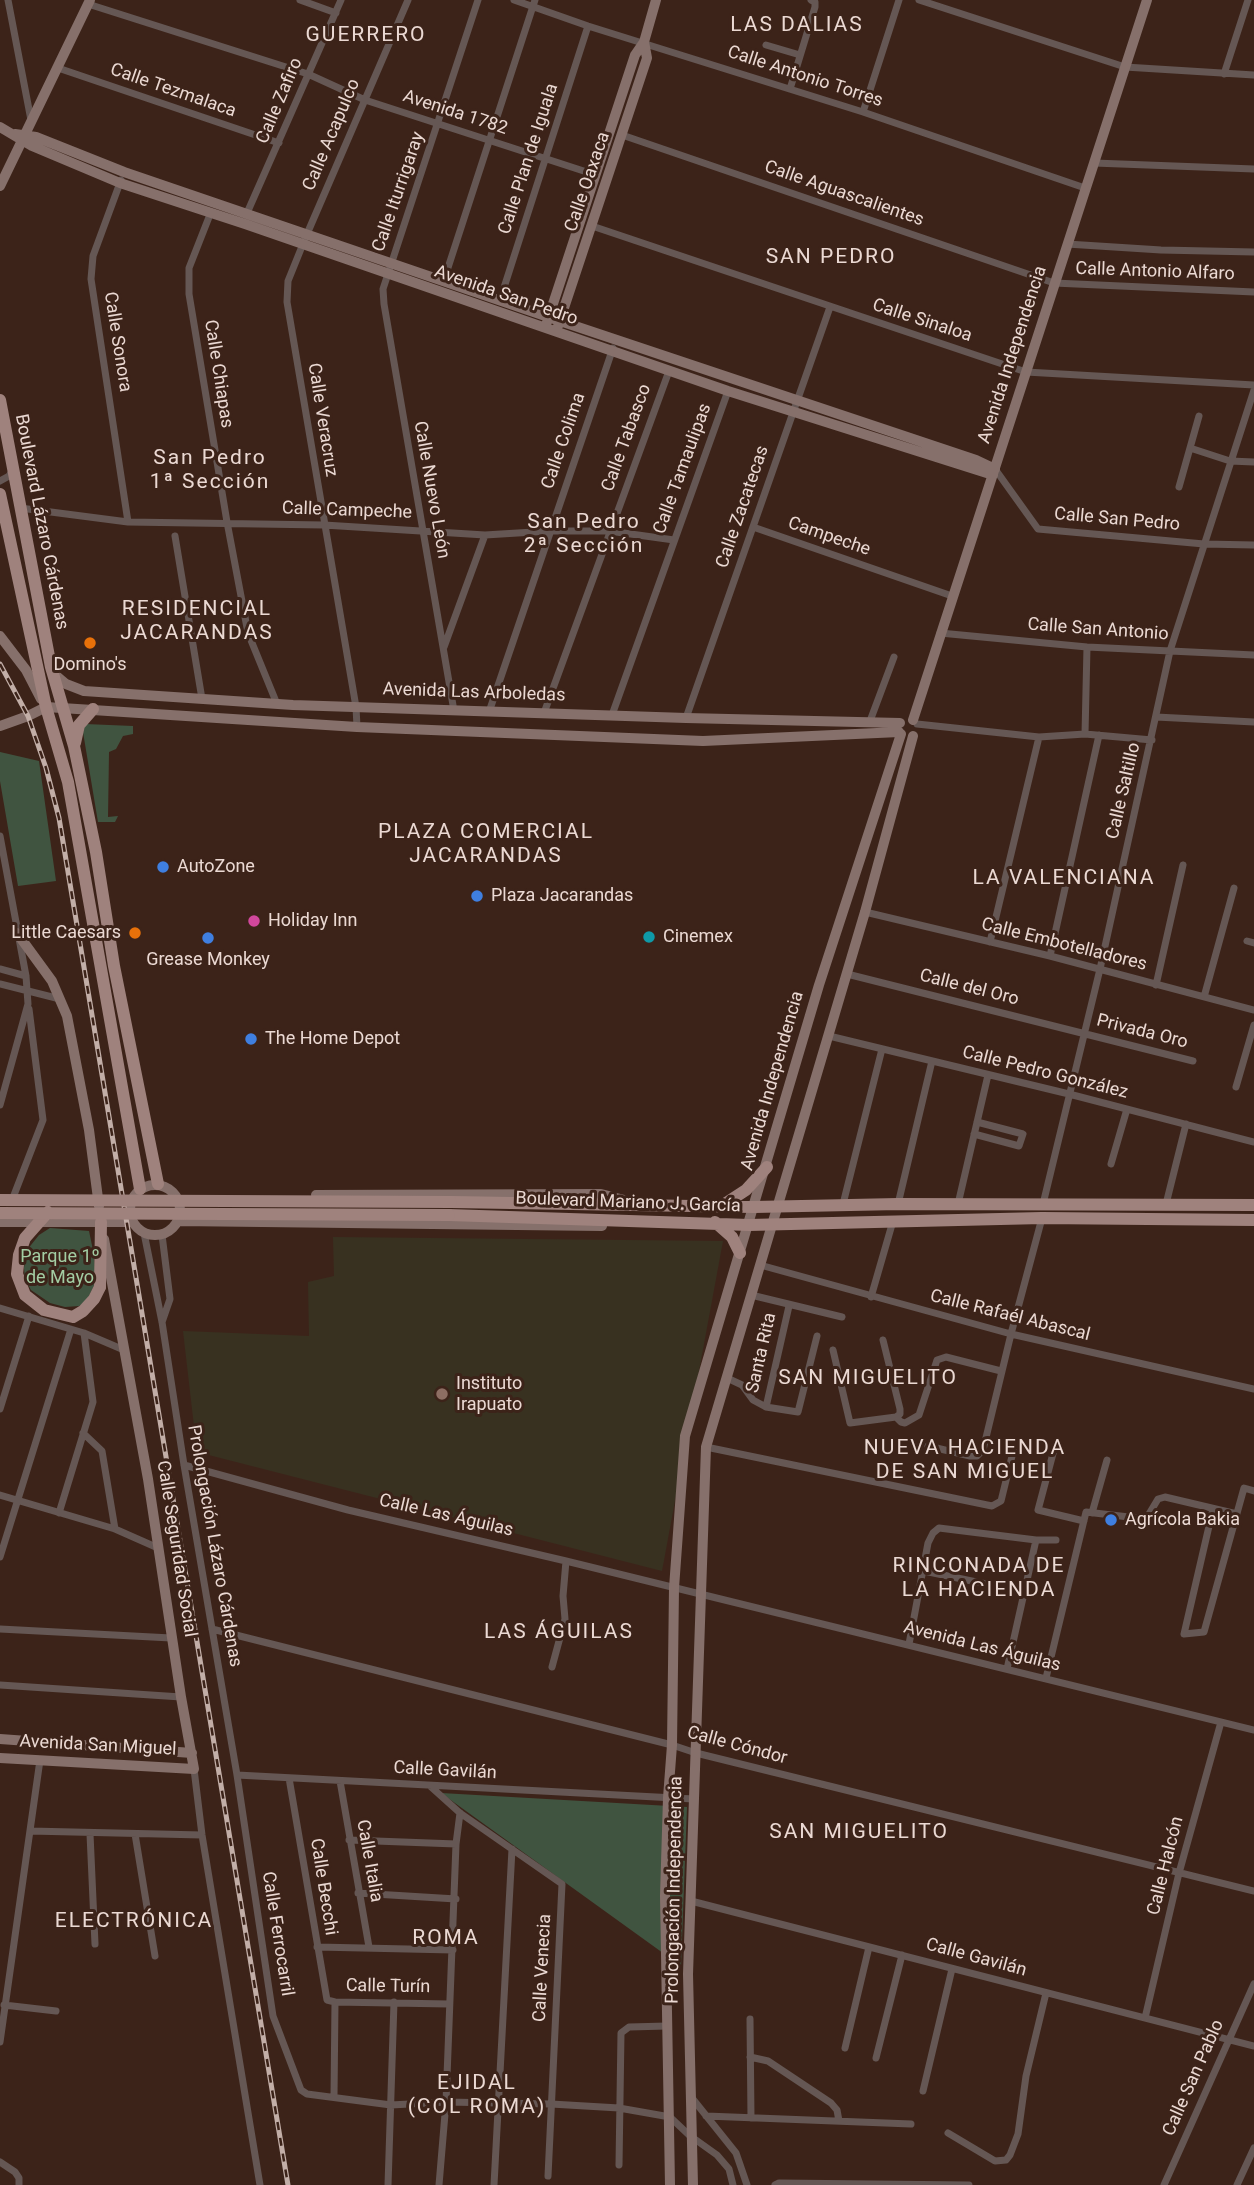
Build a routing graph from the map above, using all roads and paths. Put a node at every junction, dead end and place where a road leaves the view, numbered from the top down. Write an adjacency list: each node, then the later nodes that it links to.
1 (8, 0): 28 (street)
2 (300, 0): 15 (street)
3 (341, 0): 15 (street, Calle Zafiro)
4 (408, 0): 26 (street, Calle Acapulco)
5 (478, 0): 29 (street, Calle Iturrigaray)
6 (514, 0): 14 (street, Calle Antonio Torres)
7 (656, 0): 17 (street, Calle Oaxaca)
8 (811, 0): 19 (street)
9 (899, 0): 27 (street)
10 (919, 0): 20 (street)
11 (1147, 0): 20 (street, Avenida Independencia)
12 (1248, 0): 23 (street)
13 (90, 2): 21 (street); 22 (street, Avenida 1782)
14 (534, 3): 16 (street, Calle Antonio Torres); 33 (street)
15 (335, 13): 22 (street, Calle Zafiro)
16 (588, 26): 17 (street, Calle Antonio Torres); 37 (street, Calle Plan de Iguala)
17 (644, 42): 25 (street, Calle Antonio Torres); 31 (street, Calle Oaxaca); 35 (street, Calle Oaxaca)
18 (766, 45): 19 (street)
19 (800, 55): 25 (street)
20 (1125, 67): 23 (street); 38 (street, Avenida Independencia)
21 (58, 68): 28 (street); 34 (street, Calle Tezmalaca)
22 (308, 74): 26 (street, Avenida 1782); 34 (street, Calle Zafiro)
23 (1224, 74): 24 (street)
24 (1254, 75)
25 (790, 89): 27 (street, Calle Antonio Torres)
26 (365, 100): 29 (street, Avenida 1782); 47 (street, Calle Acapulco)
27 (863, 112): 43 (street, Calle Antonio Torres)
28 (31, 121): 32 (street)
29 (439, 124): 33 (street, Avenida 1782); 50 (street, Calle Iturrigaray)
30 (0, 127): 32 (street, Avenida San Pedro)
31 (622, 135): 36 (street, Calle Oaxaca); 52 (street, Calle Aguascalientes)
32 (20, 136): 41 (street, Avenida San Pedro); 42 (street)
33 (489, 141): 37 (street, Avenida 1782); 51 (street)
34 (279, 144): 45 (street, Calle Zafiro)
35 (606, 145): 36 (street); 40 (street, Calle Oaxaca)
36 (617, 149): 46 (street, Calle Oaxaca)
37 (546, 159): 40 (street, Avenida 1782); 54 (street, Calle Plan de Iguala)
38 (1094, 163): 39 (street); 43 (street, Avenida Independencia)
39 (1254, 169)
40 (596, 176): 56 (street, Calle Oaxaca)
41 (122, 178): 44 (street, Avenida San Pedro); 45 (street, Avenida San Pedro); 77 (street, Calle Sonora)
42 (0, 186)
43 (1085, 188): 48 (street, Avenida Independencia)
44 (211, 212): 47 (street, Avenida San Pedro); 78 (street, Calle Chiapas)
45 (247, 213): 47 (street, Avenida San Pedro)
46 (592, 226): 55 (street, Calle Sinaloa); 56 (street, Calle Oaxaca)
47 (305, 239): 50 (street, Avenida San Pedro); 79 (street, Calle Veracruz)
48 (1067, 244): 49 (street); 52 (street, Avenida Independencia)
49 (1254, 252)
50 (389, 268): 51 (street, Avenida San Pedro); 56 (street, Avenida San Pedro); 81 (street, Calle Nuevo León)
51 (444, 281): 54 (street, Avenida San Pedro)
52 (1054, 283): 53 (street, Calle Antonio Alfaro); 60 (street, Avenida Independencia)
53 (1254, 292)
54 (500, 300): 56 (street, Avenida San Pedro)
55 (830, 307): 60 (street, Calle Sinaloa); 64 (street, Calle Zacatecas)
56 (552, 325): 57 (street, Avenida San Pedro); 58 (street, Avenida San Pedro)
57 (616, 340): 58 (street, Calle Colima); 64 (street, Avenida San Pedro)
58 (612, 351): 59 (street, Avenida San Pedro); 82 (street, Calle Colima)
59 (669, 371): 62 (street, Avenida San Pedro); 83 (street, Calle Tabasco)
60 (1027, 372): 61 (street, Calle Sinaloa); 71 (street, Avenida Independencia)
61 (1254, 387): 68 (street, Calle Saltillo)
62 (728, 391): 65 (street, Avenida San Pedro); 86 (street, Calle Tamaulipas)
63 (0, 400): 70 (main road, Boulevard Lázaro Cárdenas)
64 (797, 400): 65 (street, Calle Zacatecas); 71 (street, Avenida San Pedro)
65 (793, 413): 71 (street, Avenida San Pedro); 80 (street, Calle Zacatecas)
66 (1199, 416): 67 (street)
67 (1190, 448): 68 (street); 73 (street)
68 (1230, 461): 69 (street); 87 (street, Calle Saltillo)
69 (1254, 462)
70 (12, 471): 72 (street); 75 (main road, Boulevard Lázaro Cárdenas)
71 (997, 474): 87 (street, Calle San Pedro); 90 (street, Avenida Independencia)
72 (0, 481)
73 (1179, 487)
74 (0, 496): 76 (main road, Boulevard Lázaro Cárdenas)
75 (19, 508): 77 (street, Calle Campeche); 89 (main road, Boulevard Lázaro Cárdenas)
76 (3, 522): 89 (main road); 102 (main road, Boulevard Lázaro Cárdenas)
77 (128, 522): 78 (street, Calle Campeche)
78 (227, 522): 79 (street, Calle Campeche); 100 (street, Calle Chiapas)
79 (324, 525): 81 (street, Calle Campeche); 103 (street, Calle Veracruz)
80 (753, 527): 90 (street, Campeche); 112 (street, Calle Zacatecas)
81 (422, 530): 84 (street, Calle Campeche); 93 (street, Calle Nuevo León)
82 (550, 531): 83 (street, Calle Campeche); 84 (street, Calle Campeche); 107 (street, Calle Colima)
83 (609, 531): 86 (street, Calle Campeche); 108 (street, Calle Tabasco)
84 (485, 535): 93 (street)
85 (176, 536): 99 (street)
86 (674, 540): 109 (street, Calle Tamaulipas)
87 (1204, 544): 88 (street, Calle San Pedro); 95 (street, Calle Saltillo)
88 (1254, 545)
89 (28, 553): 98 (main road, Boulevard Lázaro Cárdenas)
90 (952, 596): 91 (street, Avenida Independencia)
91 (940, 632): 94 (street, Calle San Antonio); 115 (street, Avenida Independencia)
92 (0, 636): 102 (street)
93 (443, 647): 106 (street, Calle Nuevo León)
94 (1087, 647): 95 (street, Calle San Antonio); 120 (street)
95 (1170, 651): 96 (street, Calle San Antonio); 111 (street, Calle Saltillo)
96 (1254, 655)
97 (894, 657): 113 (street)
98 (52, 670): 99 (street, Avenida Las Arboledas); 102 (main road); 104 (main road, Boulevard Lázaro Cárdenas)
99 (202, 699): 100 (street, Avenida Las Arboledas)
100 (277, 704): 101 (street, Avenida Las Arboledas)
101 (293, 705): 103 (street, Avenida Las Arboledas); 114 (street)
102 (46, 707): 104 (street); 117 (street); 132 (main road, Boulevard Lázaro Cárdenas)
103 (356, 707): 106 (street, Avenida Las Arboledas); 118 (street, Calle Veracruz)
104 (63, 708): 105 (street); 126 (main road, Boulevard Lázaro Cárdenas)
105 (93, 709): 114 (street); 126 (main road)
106 (454, 711): 107 (street, Avenida Las Arboledas)
107 (489, 712): 108 (street, Avenida Las Arboledas)
108 (544, 713): 109 (street, Avenida Las Arboledas)
109 (612, 715): 110 (street, Avenida Las Arboledas)
110 (657, 717): 112 (street, Avenida Las Arboledas); 124 (street)
111 (1156, 717): 116 (street); 125 (street, Calle Saltillo)
112 (686, 718): 113 (street, Avenida Las Arboledas)
113 (870, 721): 119 (street, Avenida Las Arboledas)
114 (293, 722): 118 (street)
115 (915, 722): 119 (street); 122 (street); 123 (street)
116 (1254, 722)
117 (0, 726)
118 (357, 727): 124 (street)
119 (900, 730): 122 (street); 124 (street); 127 (street, Avenida Independencia)
120 (1085, 734): 121 (street); 123 (street)
121 (1099, 735): 125 (street); 139 (street)
122 (913, 736): 128 (street)
123 (1039, 737): 138 (street)
124 (655, 738)
125 (1152, 740): 141 (street, Calle Saltillo)
126 (74, 747): 133 (main road, Boulevard Lázaro Cárdenas)
127 (873, 814): 128 (street); 136 (street, Avenida Independencia)
128 (891, 818): 134 (street)
129 (0, 836): 135 (street)
130 (1183, 865): 146 (street)
131 (1234, 888): 149 (street)
132 (87, 889): 133 (main road); 171 (main road, Boulevard Lázaro Cárdenas)
133 (105, 909): 170 (main road, Boulevard Lázaro Cárdenas)
134 (865, 912): 137 (street); 138 (street, Calle Embotelladores)
135 (17, 933): 144 (street); 150 (street, Calle Seguridad Social)
136 (835, 934): 137 (street); 169 (street, Avenida Independencia)
137 (857, 941): 143 (street)
138 (990, 942): 139 (street, Calle Embotelladores)
139 (1050, 956): 141 (street, Calle Embotelladores)
140 (0, 969): 142 (street)
141 (1100, 969): 146 (street, Calle Embotelladores); 154 (street, Calle Saltillo)
142 (16, 974): 144 (street); 147 (street)
143 (847, 974): 154 (street, Calle del Oro); 155 (street)
144 (26, 976): 148 (street)
145 (0, 984): 147 (street)
146 (1156, 985): 149 (street, Calle Embotelladores)
147 (13, 987): 148 (street)
148 (28, 991): 150 (street); 151 (street)
149 (1204, 997): 152 (street, Calle Embotelladores)
150 (60, 999): 175 (street, Calle Seguridad Social)
151 (28, 1004): 162 (street); 173 (street)
152 (1254, 1010)
153 (1254, 1025): 160 (street)
154 (1084, 1033): 158 (street, Privada Oro); 161 (street, Calle Saltillo)
155 (829, 1037): 156 (street, Calle Pedro González); 187 (street)
156 (882, 1049): 157 (street, Calle Pedro González); 179 (street)
157 (932, 1061): 159 (street, Calle Pedro González); 180 (street)
158 (1193, 1061)
159 (988, 1075): 161 (street, Calle Pedro González); 164 (street)
160 (1236, 1087)
161 (1069, 1094): 163 (street, Calle Pedro González); 182 (street, Calle Saltillo)
162 (0, 1105)
163 (1127, 1109): 165 (street, Calle Pedro González); 168 (street)
164 (977, 1122): 166 (street); 166 (street)
165 (1186, 1124): 167 (street, Calle Pedro González); 183 (street)
166 (974, 1134): 181 (street)
167 (1254, 1142)
168 (1111, 1164)
169 (767, 1167): 186 (main road); 188 (street, Avenida Independencia)
170 (158, 1184): 171 (street); 176 (street)
171 (137, 1193): 175 (street); 199 (street)
172 (0, 1194): 173 (street)
173 (14, 1195): 175 (street)
174 (380, 1195): 177 (street); 184 (street); 202 (street)
175 (98, 1196): 198 (street, Calle Seguridad Social)
176 (177, 1197): 177 (street); 196 (street)
177 (210, 1197): 200 (street)
178 (0, 1200): 189 (main road, Boulevard Mariano J. García, bridge)
179 (843, 1204): 180 (main road, Boulevard Mariano J. García); 187 (main road, Boulevard Mariano J. García)
180 (898, 1204): 181 (main road, Boulevard Mariano J. García)
181 (958, 1204): 182 (main road, Boulevard Mariano J. García)
182 (1043, 1204): 183 (main road, Boulevard Mariano J. García)
183 (1166, 1204): 185 (main road, Boulevard Mariano J. García)
184 (645, 1205): 186 (main road, Boulevard Mariano J. García); 189 (main road, Boulevard Mariano J. García)
185 (1254, 1205)
186 (720, 1206): 188 (main road, Boulevard Mariano J. García)
187 (778, 1206): 188 (main road, Boulevard Mariano J. García); 203 (street)
188 (754, 1207): 204 (street, Avenida Independencia)
189 (450, 1208): 190 (main road, Boulevard Mariano J. García, bridge); 193 (main road, Boulevard Mariano J. García)
190 (48, 1212): 191 (main road, Boulevard Mariano J. García, bridge); 198 (main road, bridge)
191 (0, 1213)
192 (1042, 1218): 194 (main road, Boulevard Mariano J. García); 195 (main road, Boulevard Mariano J. García); 218 (street)
193 (642, 1220): 201 (main road, Boulevard Mariano J. García); 202 (street)
194 (893, 1220): 203 (main road, Boulevard Mariano J. García); 210 (street)
195 (1254, 1220)
196 (178, 1221): 200 (street); 206 (street)
197 (0, 1222): 198 (street)
198 (101, 1222): 199 (street); 221 (street, Calle Seguridad Social)
199 (133, 1222): 205 (street)
200 (211, 1222): 202 (street)
201 (715, 1222): 204 (main road, Boulevard Mariano J. García); 207 (main road)
202 (378, 1223)
203 (772, 1224): 204 (main road, Boulevard Mariano J. García); 208 (street)
204 (749, 1225): 207 (street, Avenida Independencia)
205 (144, 1233): 206 (street); 215 (street)
206 (162, 1235): 215 (street)
207 (740, 1253): 252 (street, Avenida Independencia)
208 (760, 1265): 209 (street); 210 (street, Calle Rafaél Abascal)
209 (751, 1295): 211 (street); 224 (street)
210 (871, 1297): 218 (street, Calle Rafaél Abascal)
211 (789, 1306): 214 (street); 226 (street, Santa Rita)
212 (0, 1308): 213 (street)
213 (29, 1316): 216 (street); 227 (street)
214 (842, 1317)
215 (162, 1322): 235 (street, Prolongación Lázaro Cárdenas)
216 (71, 1329): 217 (street); 238 (street)
217 (84, 1333): 221 (street); 229 (street)
218 (1011, 1334): 223 (street); 225 (street, Calle Rafaél Abascal)
219 (817, 1336): 226 (street)
220 (883, 1340): 228 (street)
221 (124, 1350): 247 (street, Calle Seguridad Social)
222 (833, 1350): 228 (street)
223 (1001, 1371): 228 (street); 230 (street)
224 (727, 1378): 226 (street); 232 (street)
225 (1254, 1389)
226 (766, 1407)
227 (0, 1409)
228 (896, 1417)
229 (83, 1433): 240 (street); 244 (street)
230 (928, 1446)
231 (1055, 1446): 243 (street)
232 (706, 1447): 233 (street); 253 (street)
233 (1014, 1448)
234 (1107, 1460): 241 (street)
235 (184, 1465): 249 (street, Calle Las Águilas); 255 (street, Prolongación Lázaro Cárdenas)
236 (1254, 1491): 242 (street)
237 (0, 1495): 238 (street)
238 (17, 1500): 240 (street); 248 (street)
239 (1213, 1509): 241 (street); 242 (street); 242 (street)
240 (58, 1513): 244 (street)
241 (1092, 1513): 243 (street)
242 (1237, 1514)
243 (1084, 1521): 261 (street)
244 (115, 1529): 247 (street)
245 (1036, 1540): 246 (street); 250 (street); 260 (street)
246 (1056, 1540)
247 (158, 1548): 256 (street, Calle Seguridad Social)
248 (0, 1557)
249 (566, 1561): 252 (street, Calle Las Águilas); 259 (street)
250 (924, 1571): 251 (street); 257 (street)
251 (986, 1584)
252 (674, 1588): 253 (street, Calle Las Águilas); 258 (street, Avenida Independencia)
253 (701, 1596): 257 (street, Avenida Las Águilas); 269 (street, Prolongación Independencia)
254 (0, 1629): 256 (street)
255 (212, 1629): 267 (street, Calle Cóndor); 273 (street, Prolongación Lázaro Cárdenas)
256 (171, 1638): 263 (street, Calle Seguridad Social)
257 (909, 1644): 260 (street, Avenida Las Águilas)
258 (674, 1648): 267 (street, Prolongación Independencia)
259 (552, 1668)
260 (1007, 1669): 261 (street, Avenida Las Águilas)
261 (1046, 1678): 264 (street, Avenida Las Águilas)
262 (0, 1685): 263 (street)
263 (181, 1697): 268 (street, Calle Seguridad Social)
264 (1221, 1722): 265 (street, Avenida Las Águilas); 287 (street, Calle Halcón)
265 (1254, 1730)
266 (0, 1739): 268 (street, Avenida San Miguel)
267 (672, 1745): 269 (street, Calle Cóndor); 277 (street, Prolongación Independencia)
268 (192, 1753): 272 (street, Calle Seguridad Social)
269 (696, 1753): 278 (street, Prolongación Independencia); 287 (street, Calle Cóndor)
270 (0, 1758): 271 (street, Avenida San Miguel)
271 (40, 1760): 272 (street, Avenida San Miguel); 280 (street)
272 (194, 1769): 283 (street, Calle Seguridad Social)
273 (237, 1775): 274 (street, Calle Gavilán); 317 (street, Calle Ferrocarril)
274 (289, 1778): 275 (street, Calle Gavilán); 293 (street, Calle Becchi)
275 (340, 1781): 276 (street, Calle Gavilán); 284 (street, Calle Italia)
276 (430, 1786): 277 (street, Calle Gavilán); 279 (street, Calle Venecia)
277 (668, 1798): 278 (street, Calle Gavilán); 309 (street, Prolongación Independencia)
278 (694, 1799): 291 (street, Prolongación Independencia)
279 (460, 1814): 285 (street); 286 (street, Calle Venecia)
280 (30, 1831): 281 (street); 305 (street)
281 (90, 1834): 282 (street); 292 (street)
282 (135, 1835): 283 (street); 298 (street)
283 (202, 1835): 336 (street, Calle Seguridad Social)
284 (349, 1840): 285 (street); 289 (street, Calle Italia)
285 (456, 1844): 290 (street)
286 (512, 1849): 320 (street); 321 (street, Calle Venecia)
287 (1179, 1873): 288 (street, Calle Cóndor); 307 (street, Calle Halcón)
288 (1254, 1891)
289 (358, 1893): 290 (street); 294 (street, Calle Italia)
290 (456, 1899): 296 (street)
291 (691, 1900): 295 (street, Calle Gavilán); 318 (street, Prolongación Independencia)
292 (95, 1944)
293 (317, 1947): 294 (street); 302 (street, Calle Becchi)
294 (369, 1947): 296 (street)
295 (869, 1947): 297 (street, Calle Gavilán); 313 (street)
296 (453, 1950): 304 (street)
297 (902, 1955): 299 (street, Calle Gavilán); 315 (street)
298 (155, 1956)
299 (953, 1969): 301 (street, Calle Gavilán); 316 (street)
300 (1254, 1984): 310 (street, Calle San Pablo)
301 (1046, 1993): 307 (street, Calle Gavilán); 329 (street)
302 (331, 2001): 303 (street, Calle Turín); 317 (street, Calle Becchi)
303 (394, 2002): 304 (street, Calle Turín); 322 (street)
304 (449, 2004): 319 (street)
305 (4, 2005): 306 (street); 311 (street)
306 (56, 2011)
307 (1145, 2018): 310 (street, Calle Gavilán)
308 (750, 2019): 314 (street)
309 (667, 2026): 323 (street); 325 (street, Prolongación Independencia)
310 (1228, 2040): 312 (street, Calle Gavilán); 346 (street, Calle San Pablo)
311 (0, 2042)
312 (1254, 2046)
313 (845, 2048)
314 (750, 2057): 326 (street); 327 (street)
315 (876, 2058)
316 (923, 2091)
317 (334, 2096): 322 (street)
318 (692, 2098): 324 (street); 330 (street, Prolongación Independencia)
319 (446, 2102): 320 (street); 322 (street); 338 (street)
320 (500, 2104): 321 (street); 339 (street)
321 (551, 2104): 323 (street); 334 (street, Calle Venecia)
322 (391, 2105): 337 (street)
323 (619, 2109): 325 (street); 333 (street)
324 (706, 2116): 326 (street); 343 (street)
325 (670, 2117): 330 (street); 340 (street, Prolongación Independencia)
326 (751, 2118): 327 (street)
327 (839, 2121): 328 (street)
328 (911, 2124)
329 (948, 2133)
330 (693, 2138): 341 (street, Prolongación Independencia); 342 (street)
331 (1254, 2148): 347 (street)
332 (0, 2162): 335 (street)
333 (619, 2165)
334 (548, 2176)
335 (19, 2185)
336 (260, 2185)
337 (388, 2185)
338 (439, 2185)
339 (494, 2185)
340 (670, 2185)
341 (693, 2185)
342 (733, 2185)
343 (747, 2185)
344 (775, 2185): 345 (street)
345 (969, 2185)
346 (1164, 2185)
347 (1237, 2185)

